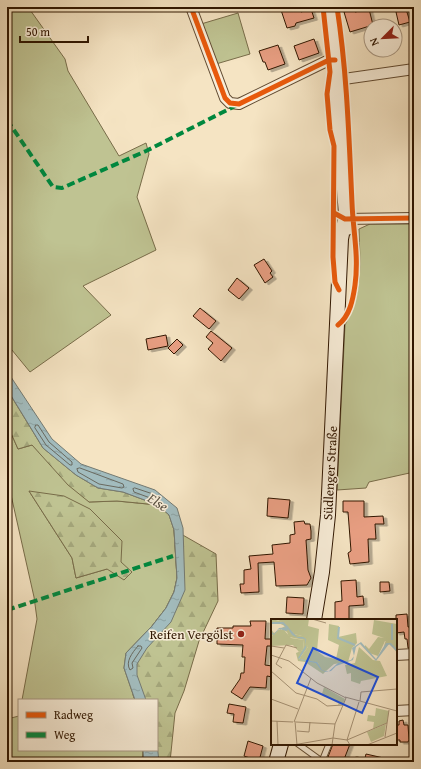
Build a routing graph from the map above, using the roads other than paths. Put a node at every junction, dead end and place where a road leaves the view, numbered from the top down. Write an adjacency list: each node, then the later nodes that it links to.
1 (191, 7): 3 (street)
2 (330, 7): 3 (main road, Südlenger Straße)
3 (335, 60): 5 (main road, Südlenger Straße)
4 (414, 69): 5 (street)
5 (337, 80): 7 (main road, Südlenger Straße)
6 (414, 218): 7 (street)
7 (345, 219): 8 (main road, Südlenger Straße)
8 (314, 619)
9 (414, 654): 10 (street)
10 (397, 655)
11 (414, 710): 12 (street)
12 (397, 711)
13 (281, 745): 16 (main road)
14 (299, 745): 17 (lane)
15 (329, 745): 17 (lane)
16 (276, 762)
17 (322, 762)

